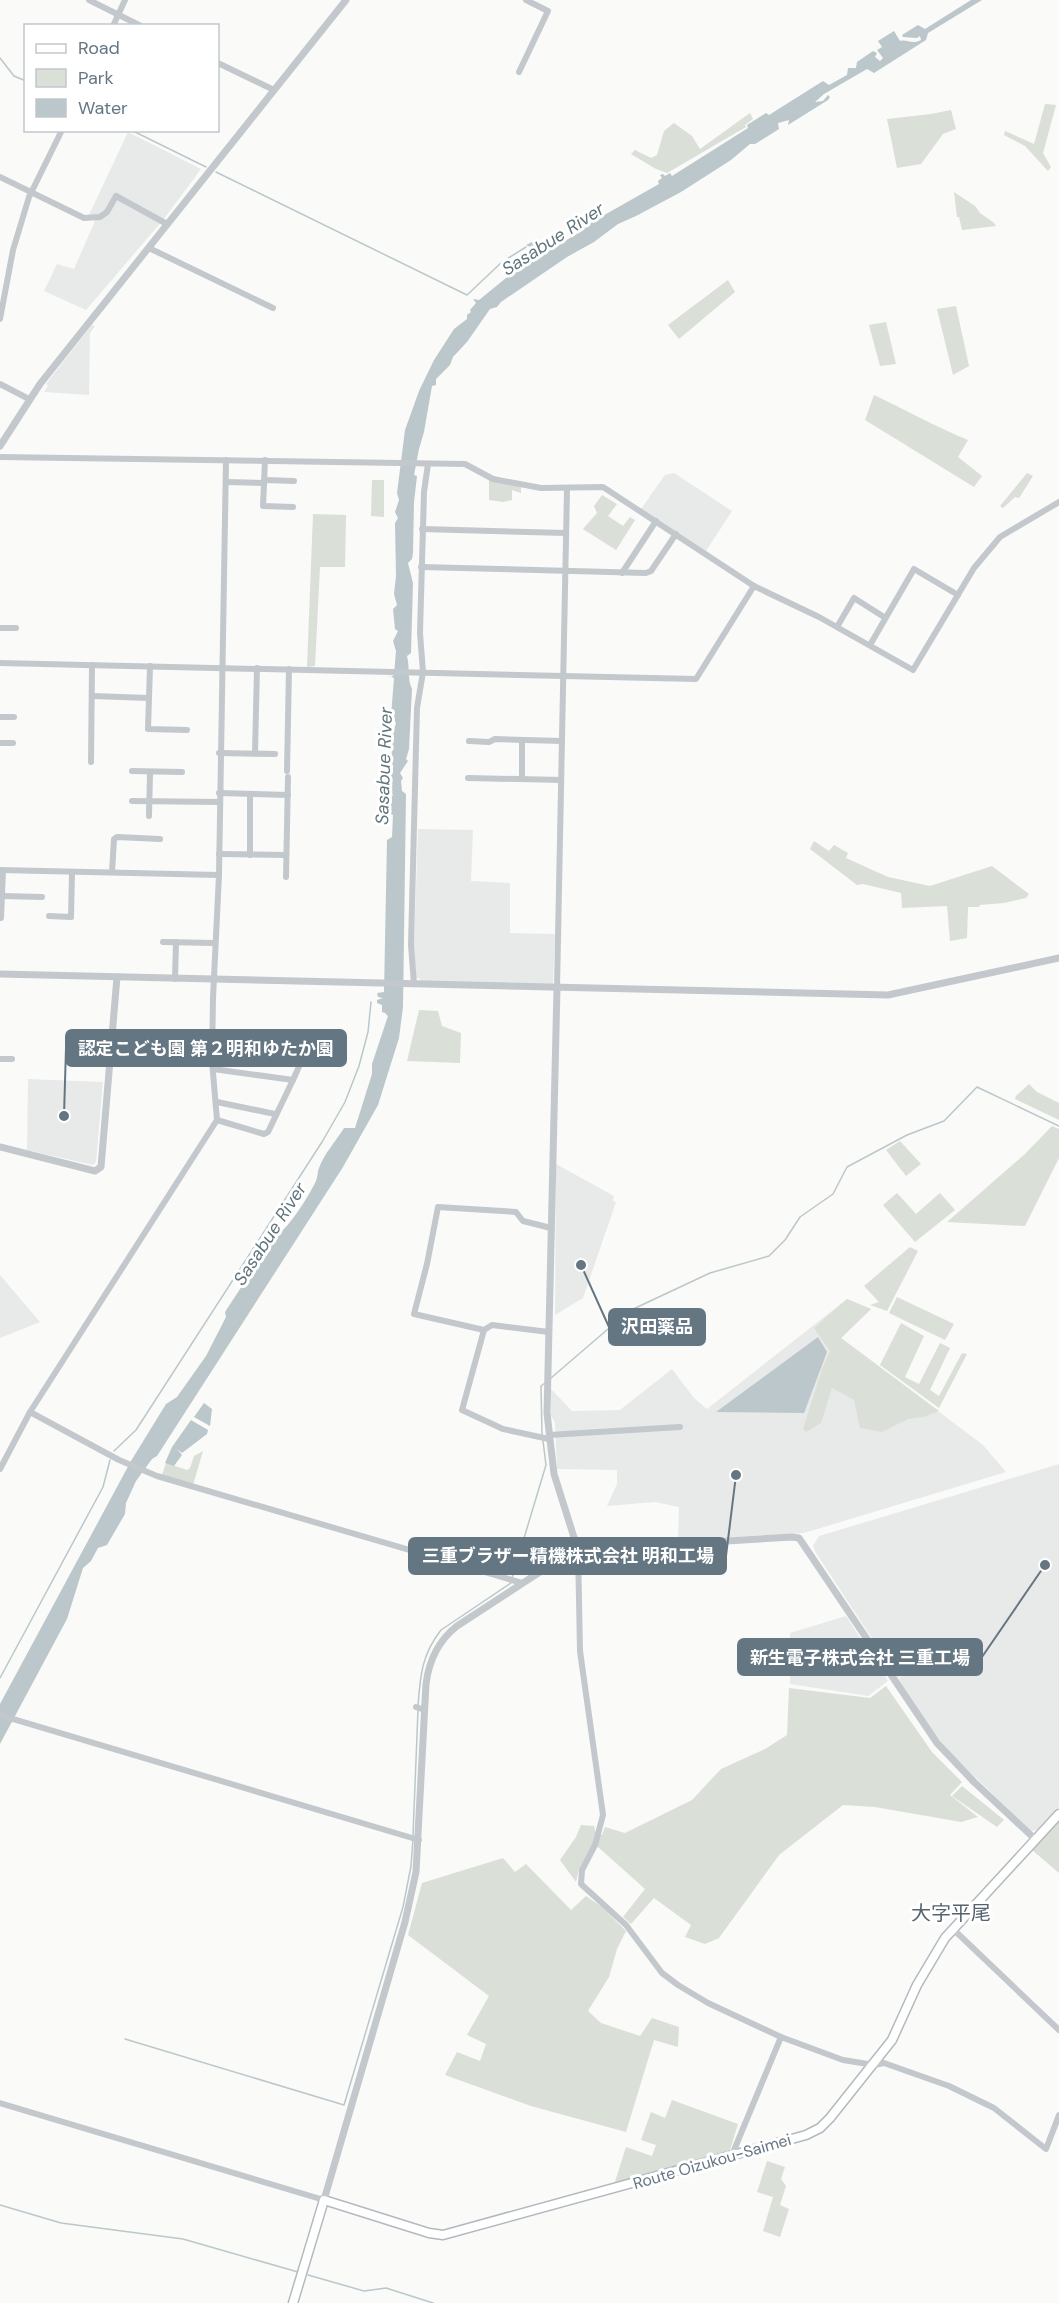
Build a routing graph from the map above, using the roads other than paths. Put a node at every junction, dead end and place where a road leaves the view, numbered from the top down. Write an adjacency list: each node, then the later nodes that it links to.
1 (89, 0): 5 (street)
2 (125, 0): 5 (street)
3 (345, 0): 10 (street)
4 (526, 0): 9 (street)
5 (118, 14): 6 (street); 7 (street)
6 (113, 24)
7 (137, 24)
8 (219, 63): 10 (street)
9 (519, 72)
10 (274, 90): 14 (street)
11 (61, 132): 13 (street)
12 (0, 177): 13 (street)
13 (32, 192): 14 (street); 17 (street)
14 (167, 224): 15 (street)
15 (149, 248): 16 (street); 19 (street)
16 (273, 308)
17 (0, 319)
18 (0, 384): 19 (street)
19 (29, 399): 20 (street)
20 (0, 446)
21 (0, 457): 22 (street)
22 (226, 460): 23 (street); 27 (street)
23 (265, 460): 24 (street); 25 (street)
24 (428, 464): 28 (street); 32 (street)
25 (264, 481): 26 (street); 27 (street); 30 (street)
26 (294, 481)
27 (226, 482): 48 (street)
28 (567, 489): 31 (street); 33 (street)
29 (1059, 502): 39 (street)
30 (293, 507)
31 (656, 521): 34 (street); 37 (street)
32 (423, 529): 33 (street); 35 (street)
33 (566, 534): 36 (street)
34 (676, 534): 37 (street); 38 (street)
35 (422, 567): 36 (street); 51 (street)
36 (566, 572): 37 (street); 52 (street)
37 (622, 573)
38 (754, 586): 41 (street); 52 (street)
39 (958, 595): 40 (street); 44 (street)
40 (884, 617): 41 (street); 44 (street)
41 (837, 627): 44 (street)
42 (0, 628): 43 (street)
43 (16, 628)
44 (870, 645)
45 (0, 663): 46 (street)
46 (92, 665): 47 (street); 53 (street)
47 (150, 666): 48 (street); 54 (street)
48 (221, 668): 49 (street); 63 (street)
49 (257, 668): 50 (street); 64 (street)
50 (289, 669): 51 (street); 75 (street)
51 (421, 672): 52 (street); 101 (street)
52 (563, 676): 60 (street)
53 (92, 696): 54 (street); 66 (street)
54 (149, 698): 57 (street)
55 (0, 717): 56 (street)
56 (14, 717)
57 (187, 730)
58 (522, 740): 59 (street); 60 (street); 71 (street)
59 (469, 741)
60 (562, 741): 72 (street)
61 (0, 743): 62 (street)
62 (13, 743)
63 (219, 753): 64 (street); 73 (street)
64 (255, 753): 65 (street)
65 (275, 754)
66 (91, 762)
67 (132, 771): 68 (street)
68 (150, 772): 69 (street); 77 (street)
69 (182, 772)
70 (468, 778): 71 (street)
71 (522, 779): 72 (street)
72 (561, 780): 102 (street)
73 (219, 793): 74 (street); 78 (street)
74 (250, 794): 75 (street); 82 (street)
75 (288, 795): 83 (street)
76 (132, 801): 77 (street)
77 (149, 801): 78 (street); 79 (street)
78 (219, 802): 81 (street)
79 (149, 816)
80 (160, 839): 86 (street)
81 (219, 854): 82 (street); 87 (street)
82 (250, 855): 83 (street)
83 (286, 855): 88 (street)
84 (1, 870): 85 (street); 89 (street)
85 (72, 872): 86 (street); 91 (street)
86 (112, 872): 87 (street)
87 (219, 875): 95 (street)
88 (285, 877)
89 (2, 896): 90 (street); 92 (street)
90 (42, 897)
91 (49, 916)
92 (1, 918)
93 (163, 942): 94 (street)
94 (176, 942): 95 (street); 99 (street)
95 (215, 943): 100 (street)
96 (1059, 958): 102 (street)
97 (0, 974): 98 (street)
98 (117, 977): 99 (street); 111 (street)
99 (175, 979): 100 (street)
100 (214, 980): 101 (street); 106 (street)
101 (414, 984): 102 (street)
102 (557, 987): 112 (street)
103 (0, 1059): 104 (street)
104 (12, 1059)
105 (301, 1062): 107 (street)
106 (213, 1069): 107 (street); 108 (street)
107 (293, 1080): 109 (street)
108 (217, 1102): 109 (street); 110 (street)
109 (275, 1114): 110 (street)
110 (218, 1120): 115 (street)
111 (0, 1147)
112 (551, 1228): 113 (street); 114 (street)
113 (484, 1330): 114 (street); 117 (street)
114 (549, 1332): 117 (street)
115 (30, 1412): 118 (street); 120 (street)
116 (680, 1427): 117 (street)
117 (545, 1437): 119 (street)
118 (0, 1469)
119 (578, 1550): 120 (street); 124 (street); 127 (street)
120 (515, 1581): 123 (street)
121 (0, 1715): 123 (street)
122 (1059, 1814): 124 (main road, Route Oizukou-Saimei)
123 (415, 1838): 132 (street)
124 (1035, 1839): 125 (main road, Route Oizukou-Saimei)
125 (953, 1929): 126 (street); 128 (main road, Route Oizukou-Saimei)
126 (1059, 2030)
127 (781, 2037): 128 (street); 131 (street)
128 (874, 2064): 130 (street); 131 (main road, Route Oizukou-Saimei)
129 (0, 2103): 132 (street)
130 (1059, 2115)
131 (732, 2155): 132 (main road, Route Oizukou-Saimei)
132 (324, 2200): 133 (main road)
133 (293, 2303)

